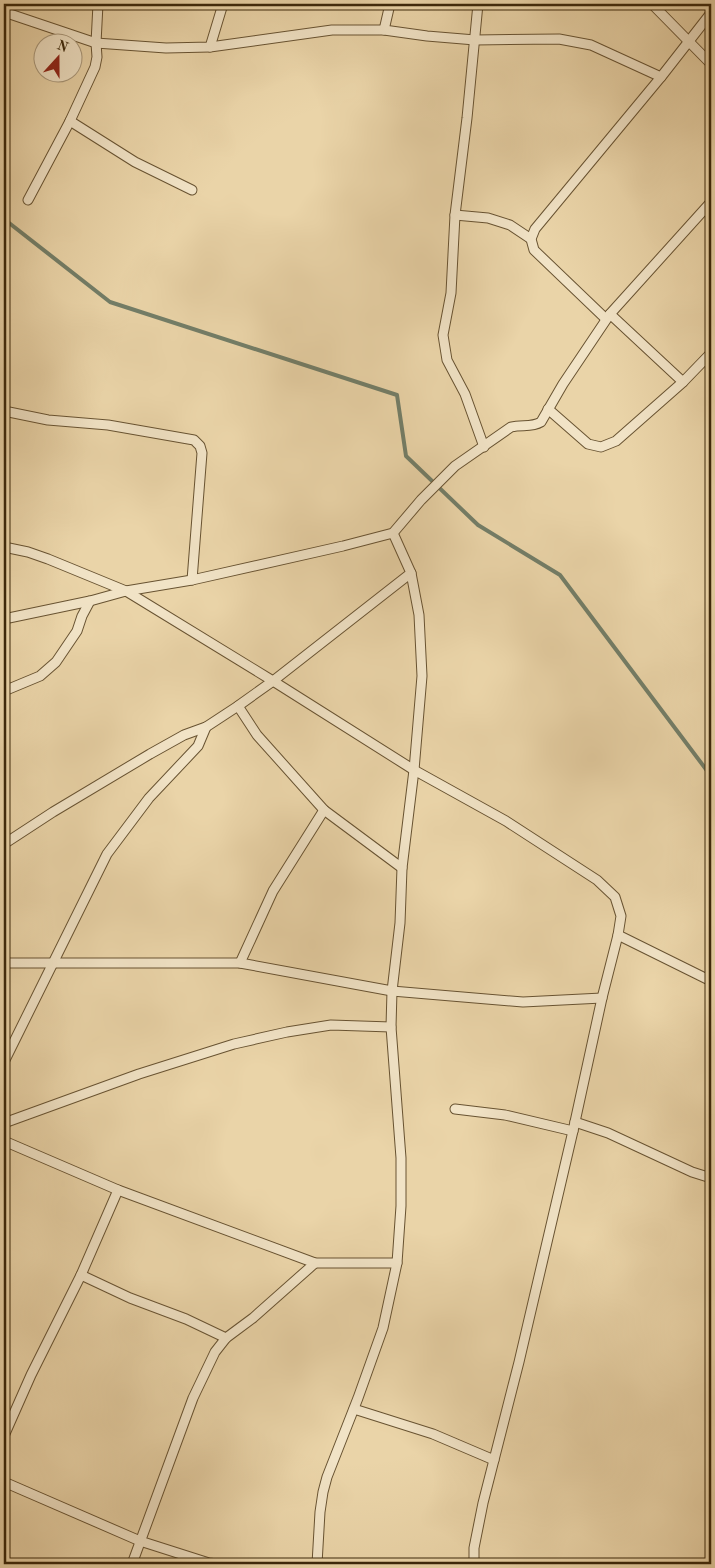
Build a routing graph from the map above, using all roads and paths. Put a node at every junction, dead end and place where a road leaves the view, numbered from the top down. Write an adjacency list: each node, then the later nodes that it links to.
1 (98, 4): 11 (street)
2 (223, 4): 12 (street)
3 (390, 4): 8 (street)
4 (478, 4): 9 (street)
5 (652, 4): 10 (street)
6 (4, 12): 11 (street)
7 (711, 13): 10 (street)
8 (384, 30): 9 (street); 12 (street)
9 (476, 40): 14 (street); 19 (street)
10 (690, 42): 13 (street); 14 (street)
11 (96, 43): 12 (street); 15 (street)
12 (210, 47)
13 (711, 64)
14 (661, 77): 20 (street)
15 (70, 121): 16 (street); 17 (street)
16 (192, 190)
17 (28, 200)
18 (711, 202): 21 (street)
19 (456, 215): 20 (street); 26 (street)
20 (531, 239): 21 (street)
21 (608, 316): 23 (street); 24 (street)
22 (711, 353): 23 (street)
23 (683, 382): 24 (street)
24 (548, 409): 26 (street)
25 (4, 411): 30 (street)
26 (484, 446): 27 (street)
27 (393, 533): 29 (street); 30 (street)
28 (4, 547): 31 (street)
29 (411, 573): 34 (street); 38 (street)
30 (192, 580): 31 (street)
31 (126, 591): 32 (street); 34 (street)
32 (90, 601): 33 (street); 35 (street)
33 (4, 619)
34 (273, 681): 36 (street); 38 (street)
35 (4, 692)
36 (238, 706): 37 (street); 39 (street)
37 (206, 727): 40 (street); 43 (street)
38 (414, 770): 41 (street); 42 (street)
39 (324, 810): 41 (street); 45 (street)
40 (4, 844)
41 (402, 868): 47 (street)
42 (618, 935): 46 (street); 48 (street)
43 (52, 962): 44 (street); 45 (street); 50 (street)
44 (4, 963)
45 (240, 963): 47 (street)
46 (711, 981)
47 (392, 991): 48 (street); 49 (street)
48 (602, 998): 53 (street)
49 (392, 1028): 52 (street); 58 (street)
50 (4, 1062)
51 (455, 1109): 53 (street)
52 (4, 1123)
53 (574, 1127): 55 (street); 63 (street)
54 (4, 1141): 56 (street)
55 (711, 1178)
56 (118, 1190): 57 (street); 59 (street)
57 (314, 1263): 58 (street); 60 (street)
58 (397, 1263): 61 (street)
59 (82, 1275): 60 (street); 62 (street)
60 (226, 1338): 65 (street)
61 (354, 1409): 63 (street); 68 (street)
62 (4, 1436)
63 (494, 1460): 69 (street)
64 (4, 1482): 65 (street)
65 (140, 1541): 66 (street); 67 (street)
66 (132, 1564)
67 (212, 1564)
68 (316, 1564)
69 (474, 1564)

